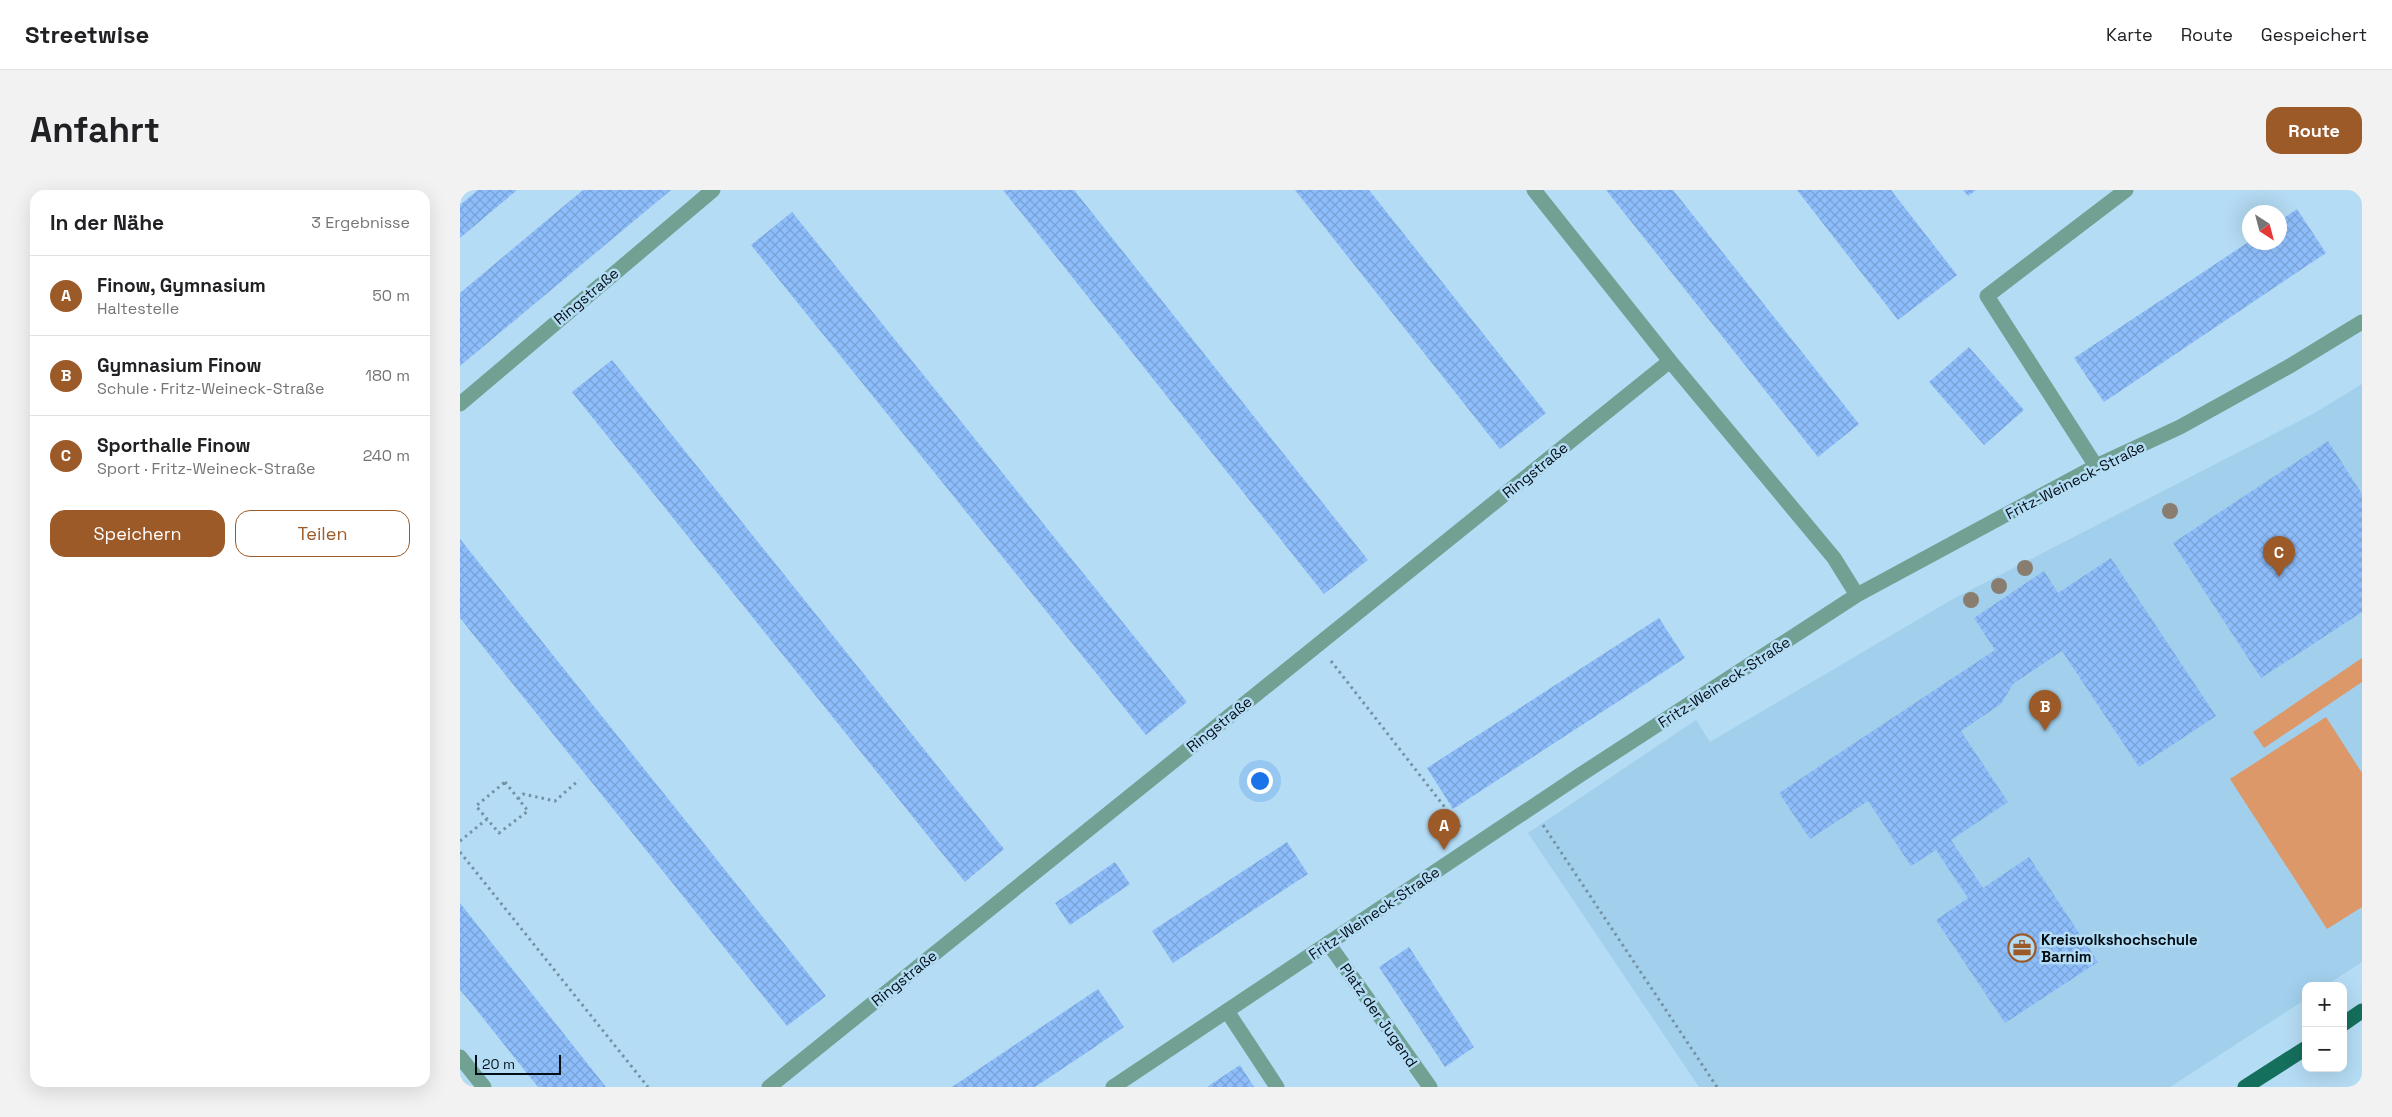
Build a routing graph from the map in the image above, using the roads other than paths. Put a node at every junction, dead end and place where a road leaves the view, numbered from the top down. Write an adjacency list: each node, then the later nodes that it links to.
1 (713, 190): 6 (street, Ringstraße)
2 (1534, 190): 5 (street)
3 (2126, 190): 7 (street)
4 (2362, 322): 7 (street, Fritz-Weineck-Straße)
5 (1670, 361): 8 (street); 16 (street, Ringstraße)
6 (460, 404)
7 (2096, 466): 8 (street, Fritz-Weineck-Straße)
8 (1857, 595): 9 (street, Fritz-Weineck-Straße)
9 (1328, 944): 10 (street, Fritz-Weineck-Straße); 19 (street, Platz der Jugend)
10 (1227, 1011): 17 (street, Fritz-Weineck-Straße); 18 (street)
11 (2362, 1011): 12 (main road)
12 (2347, 1021)
13 (2302, 1051): 20 (main road)
14 (460, 1058): 15 (street)
15 (484, 1087)
16 (769, 1087)
17 (1113, 1087)
18 (1277, 1087)
19 (1430, 1087)
20 (2245, 1087)

